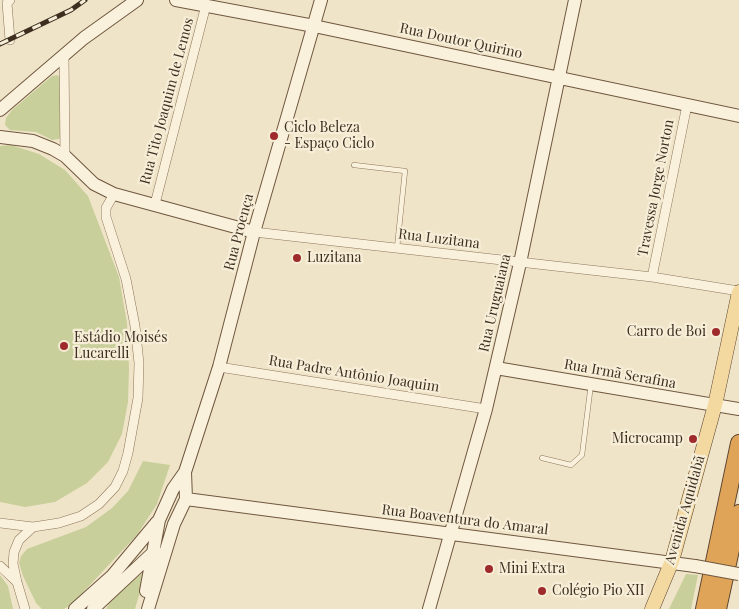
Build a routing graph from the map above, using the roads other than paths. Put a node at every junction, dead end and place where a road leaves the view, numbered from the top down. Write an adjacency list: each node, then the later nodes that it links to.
1 (10, 0): 8 (street)
2 (137, 0): 9 (main road)
3 (176, 0): 6 (main road, Rua Doutor Quirino)
4 (321, 0): 7 (main road, Rua Proença)
5 (575, 0): 10 (main road, Rua Uruguaiana)
6 (206, 5): 7 (main road, Rua Doutor Quirino); 18 (street, Rua Tito Joaquim de Lemos)
7 (314, 26): 10 (main road, Rua Doutor Quirino); 19 (main road, Rua Proença)
8 (10, 40)
9 (64, 56): 12 (main road); 15 (street)
10 (559, 77): 11 (main road, Rua Doutor Quirino); 21 (main road, Rua Uruguaiana)
11 (687, 104): 13 (main road, Rua Doutor Quirino); 22 (street, Travessa Jorge Norton)
12 (0, 110)
13 (739, 116)
14 (0, 137): 15 (main road)
15 (65, 156): 17 (main road)
16 (354, 165): 20 (lane)
17 (114, 194): 18 (main road); 38 (street)
18 (155, 204): 19 (main road)
19 (254, 232): 20 (street, Rua Luzitana); 24 (main road, Rua Proença)
20 (396, 248): 21 (street, Rua Luzitana)
21 (520, 263): 22 (street, Rua Luzitana); 25 (main road, Rua Uruguaiana)
22 (652, 277): 23 (street, Rua Luzitana)
23 (739, 292): 27 (main road, Avenida Aquidabã)
24 (219, 367): 28 (street, Rua Padre Antônio Joaquim); 32 (main road, Rua Proença)
25 (496, 368): 26 (main road, Rua Irmã Serafina); 28 (main road, Rua Uruguaiana)
26 (591, 384): 27 (main road, Rua Irmã Serafina); 31 (lane)
27 (716, 405): 29 (main road, Rua Irmã Serafina); 41 (main road, Avenida Aquidabã)
28 (486, 409): 39 (main road, Rua Uruguaiana)
29 (737, 409)
30 (739, 443): 52 (highway)
31 (542, 458)
32 (185, 472): 33 (main road, Rua Proença); 35 (main road, Rua Proença)
33 (186, 499): 37 (main road, Rua Proença); 39 (main road, Rua Boaventura do Amaral)
34 (739, 513): 53 (highway)
35 (159, 520): 40 (main road, Rua Proença); 47 (main road)
36 (0, 523): 38 (street)
37 (174, 524): 40 (main road, Rua Proença); 49 (main road, Rua Proença)
38 (33, 528): 44 (street)
39 (450, 533): 41 (main road, Rua Boaventura do Amaral); 50 (main road, Rua Uruguaiana)
40 (154, 552): 45 (main road); 48 (main road, Rua Proença)
41 (672, 561): 43 (main road, Rua Boaventura do Amaral, bridge); 51 (main road, Avenida Aquidabã)
42 (0, 566): 44 (street)
43 (739, 574)
44 (17, 582): 46 (street)
45 (98, 607)
46 (25, 609)
47 (75, 609)
48 (142, 609)
49 (148, 609)
50 (429, 609)
51 (652, 609)
52 (704, 609)
53 (718, 609)

